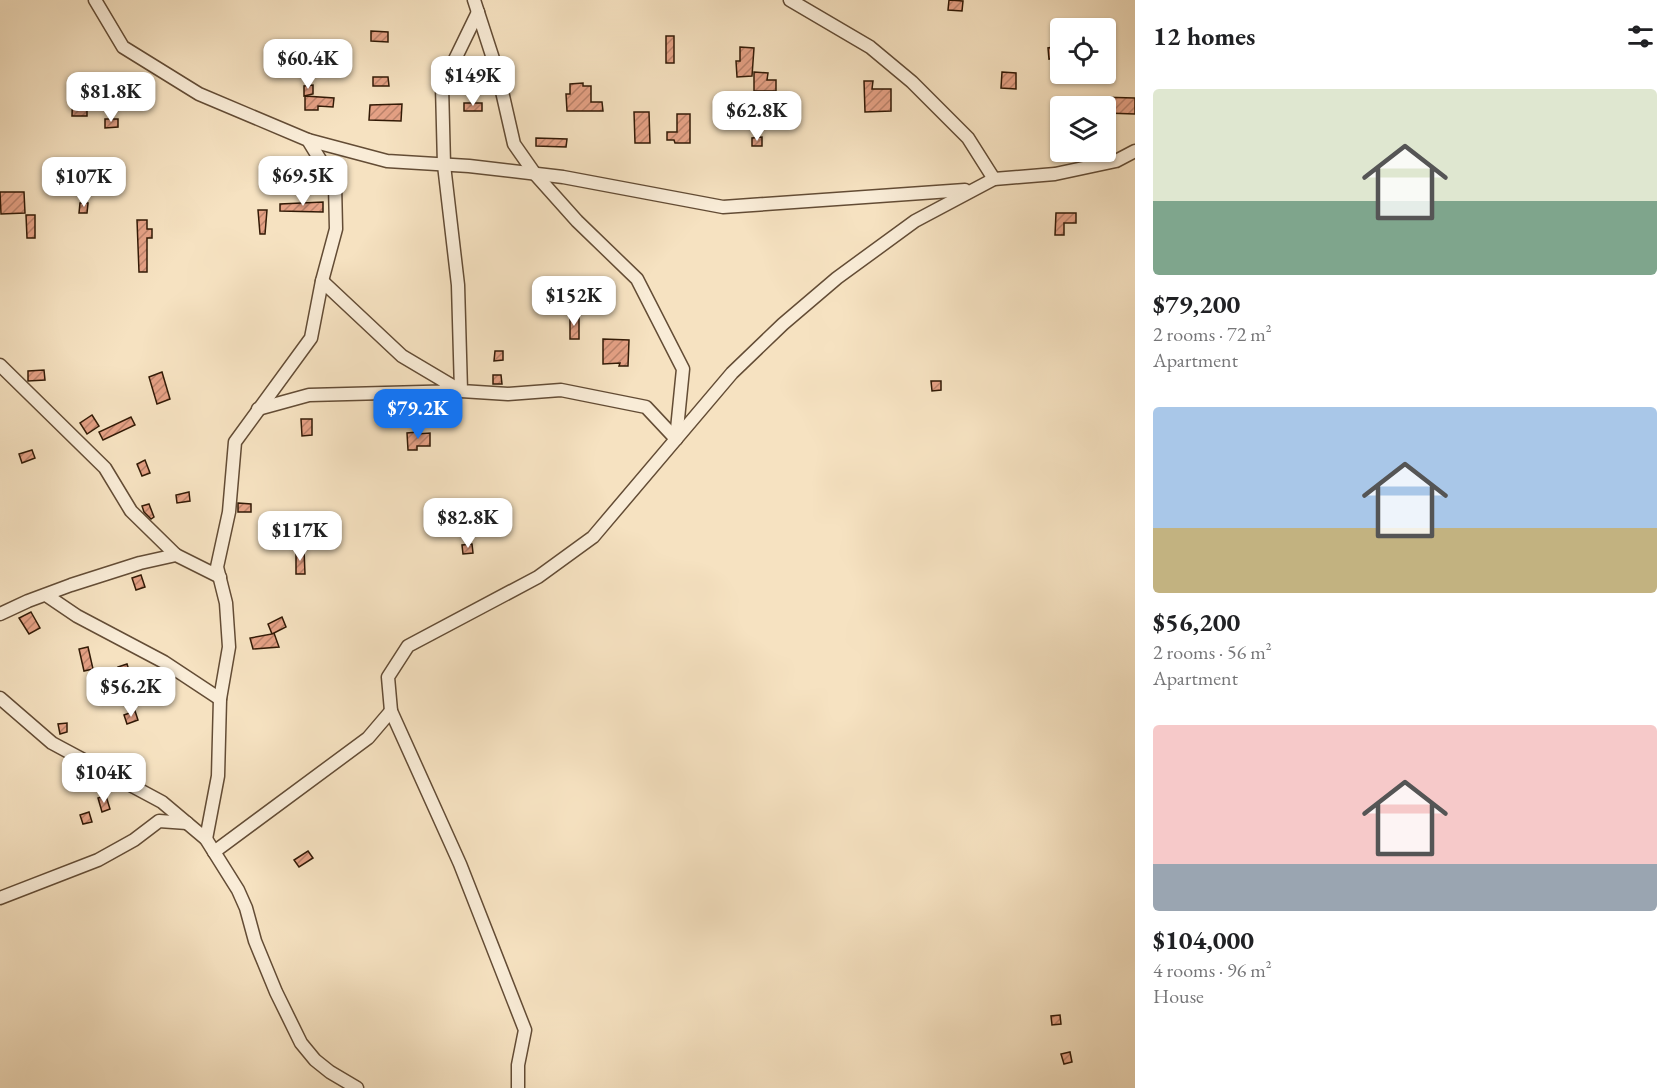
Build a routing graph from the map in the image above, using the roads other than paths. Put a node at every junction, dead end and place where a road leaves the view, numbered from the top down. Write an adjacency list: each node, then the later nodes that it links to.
1 (95, 0): 4 (street)
2 (790, 0): 11 (street)
3 (476, 6): 9 (street); 10 (street)
4 (308, 140): 9 (street); 13 (street)
5 (1135, 151): 7 (street)
6 (1135, 159): 7 (street)
7 (1116, 161)
8 (1111, 162): 11 (street)
9 (444, 165): 10 (street); 15 (street)
10 (535, 174): 12 (street); 17 (street)
11 (994, 179): 12 (street)
12 (974, 189): 17 (street)
13 (322, 281): 15 (street); 16 (street)
14 (0, 365): 18 (street)
15 (461, 391): 16 (street); 17 (street)
16 (258, 409): 19 (street)
17 (676, 439): 24 (street)
18 (176, 555): 19 (street); 20 (street)
19 (220, 577): 23 (street)
20 (46, 595): 21 (street); 23 (street)
21 (0, 614)
22 (0, 698): 25 (street)
23 (220, 699): 26 (street)
24 (391, 711): 27 (street); 30 (street)
25 (187, 823): 26 (street); 28 (street)
26 (206, 839): 27 (street)
27 (214, 852): 29 (street)
28 (0, 898)
29 (357, 1088)
30 (518, 1088)

